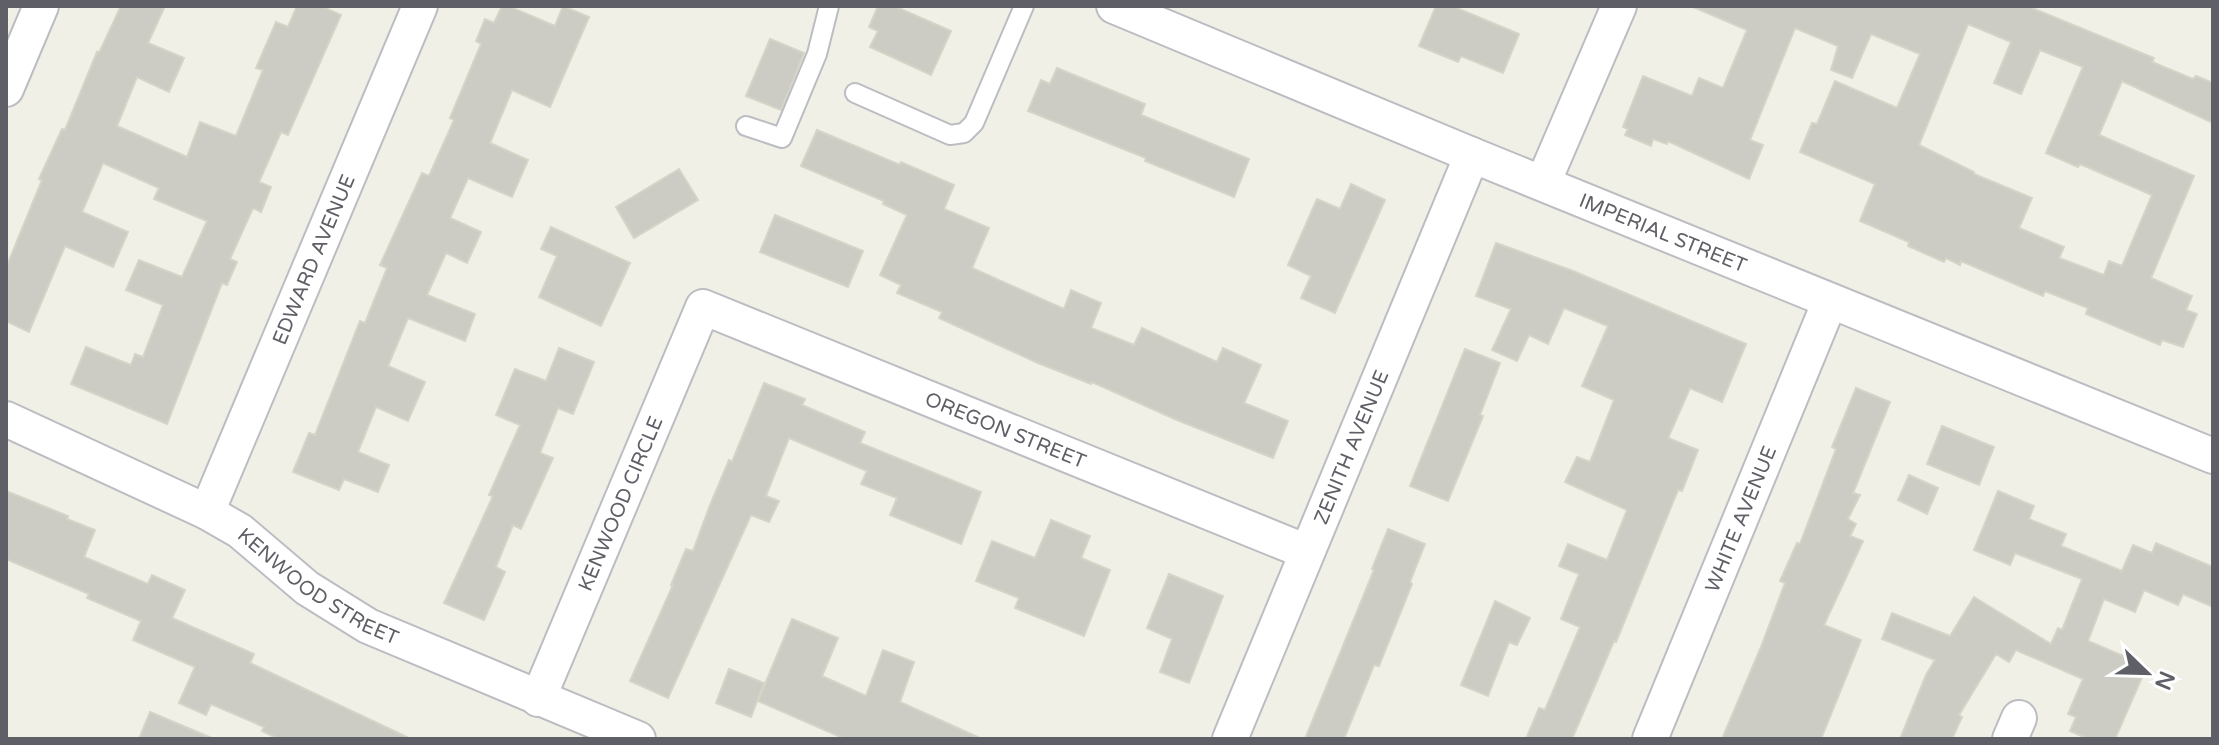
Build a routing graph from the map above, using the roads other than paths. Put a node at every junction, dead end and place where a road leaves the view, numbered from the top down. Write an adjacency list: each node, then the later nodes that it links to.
1 (41, 6): 7 (street)
2 (420, 6): 16 (street, EDWARD AVENUE)
3 (829, 6): 9 (lane)
4 (1024, 6): 8 (lane)
5 (1114, 6): 10 (street, IMPERIAL STREET)
6 (1619, 6): 11 (street)
7 (6, 89)
8 (855, 93)
9 (746, 126)
10 (1472, 155): 11 (street, IMPERIAL STREET); 17 (street, ZENITH AVENUE)
11 (1543, 183): 12 (street, IMPERIAL STREET)
12 (1830, 301): 15 (street, IMPERIAL STREET); 21 (street, WHITE AVENUE)
13 (703, 307): 17 (street, OREGON STREET); 18 (street, KENWOOD CIRCLE)
14 (6, 419): 16 (street, KENWOOD STREET)
15 (2213, 456)
16 (207, 512): 18 (street, KENWOOD STREET)
17 (1307, 552): 20 (street, ZENITH AVENUE)
18 (538, 699): 19 (street, KENWOOD STREET)
19 (638, 739)
20 (1230, 739)
21 (1650, 739)

